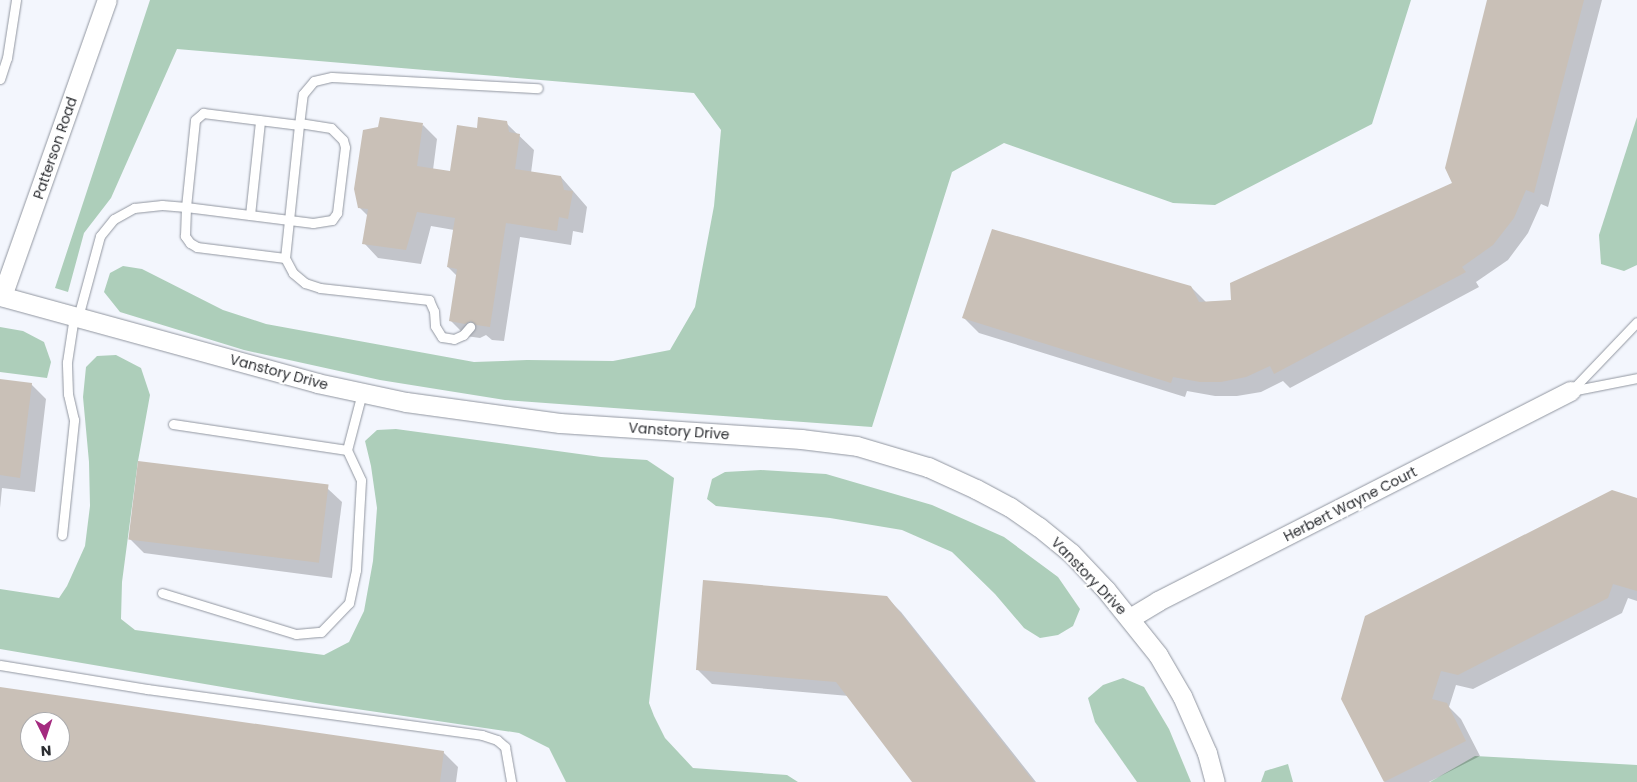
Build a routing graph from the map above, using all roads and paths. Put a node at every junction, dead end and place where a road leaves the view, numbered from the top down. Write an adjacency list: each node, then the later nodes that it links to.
1 (16, 0): 3 (lane)
2 (107, 0): 11 (street, Patterson Road)
3 (0, 79)
4 (538, 88): 6 (lane)
5 (260, 120): 6 (lane); 7 (lane); 8 (lane)
6 (299, 124): 9 (lane); 9 (lane)
7 (186, 207): 8 (lane); 10 (lane); 12 (lane)
8 (250, 215): 9 (lane)
9 (289, 220): 10 (lane)
10 (285, 258): 14 (lane)
11 (1, 296): 12 (street, Vanstory Drive)
12 (76, 317): 17 (street, Vanstory Drive); 20 (lane)
13 (1637, 322): 16 (lane)
14 (470, 327)
15 (1637, 378): 16 (lane)
16 (1571, 391): 22 (street, Herbert Wayne Court)
17 (362, 393): 19 (lane); 22 (street, Vanstory Drive)
18 (173, 424): 19 (lane)
19 (347, 450): 21 (lane)
20 (62, 536)
21 (162, 593)
22 (1130, 618): 25 (street, Vanstory Drive)
23 (0, 665): 24 (lane)
24 (511, 782)
25 (1215, 782)

